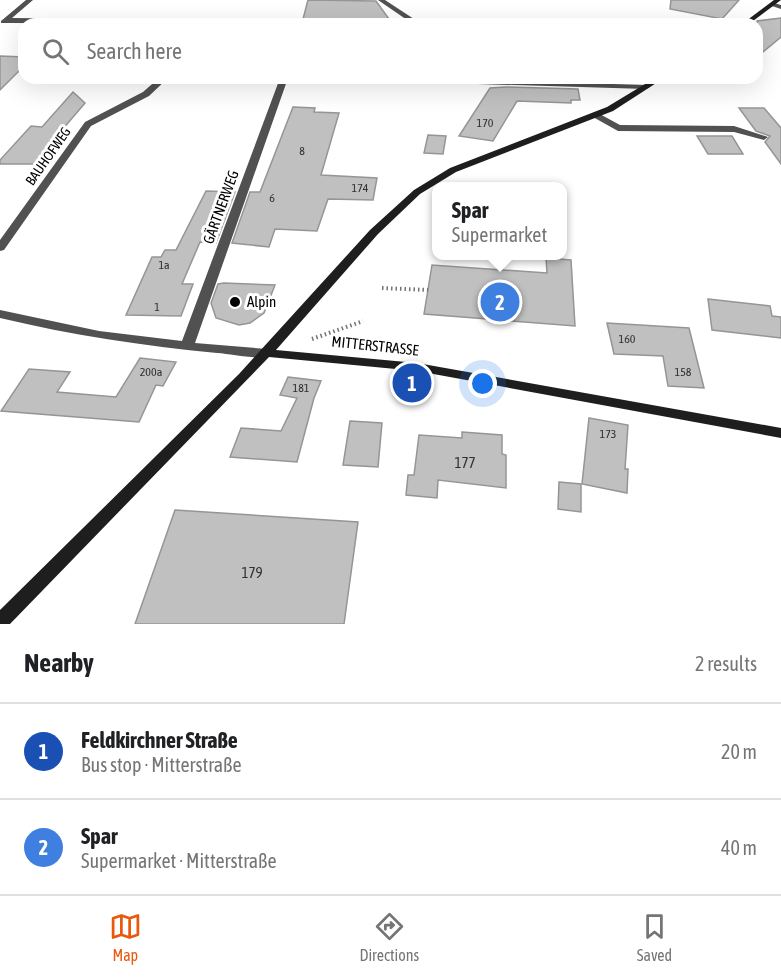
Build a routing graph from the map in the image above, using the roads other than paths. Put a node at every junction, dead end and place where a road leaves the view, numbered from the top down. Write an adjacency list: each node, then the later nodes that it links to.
1 (30, 0): 6 (street)
2 (381, 0): 4 (street)
3 (778, 4): 5 (street)
4 (409, 18)
5 (756, 18)
6 (3, 22): 7 (street)
7 (18, 22)
8 (157, 84): 17 (street, BAUHOFWEG)
9 (282, 84): 19 (street, GÄRTNERWEG)
10 (546, 84): 12 (street)
11 (651, 84): 12 (street)
12 (646, 87): 13 (street)
13 (596, 115): 14 (street); 15 (street)
14 (764, 137)
15 (433, 182)
16 (432, 183): 20 (street)
17 (0, 248)
18 (0, 314): 19 (street, MITTERSTRASSE)
19 (187, 346): 20 (street, MITTERSTRASSE)
20 (267, 353): 21 (street, MITTERSTRASSE); 22 (street)
21 (781, 433)
22 (0, 622)

